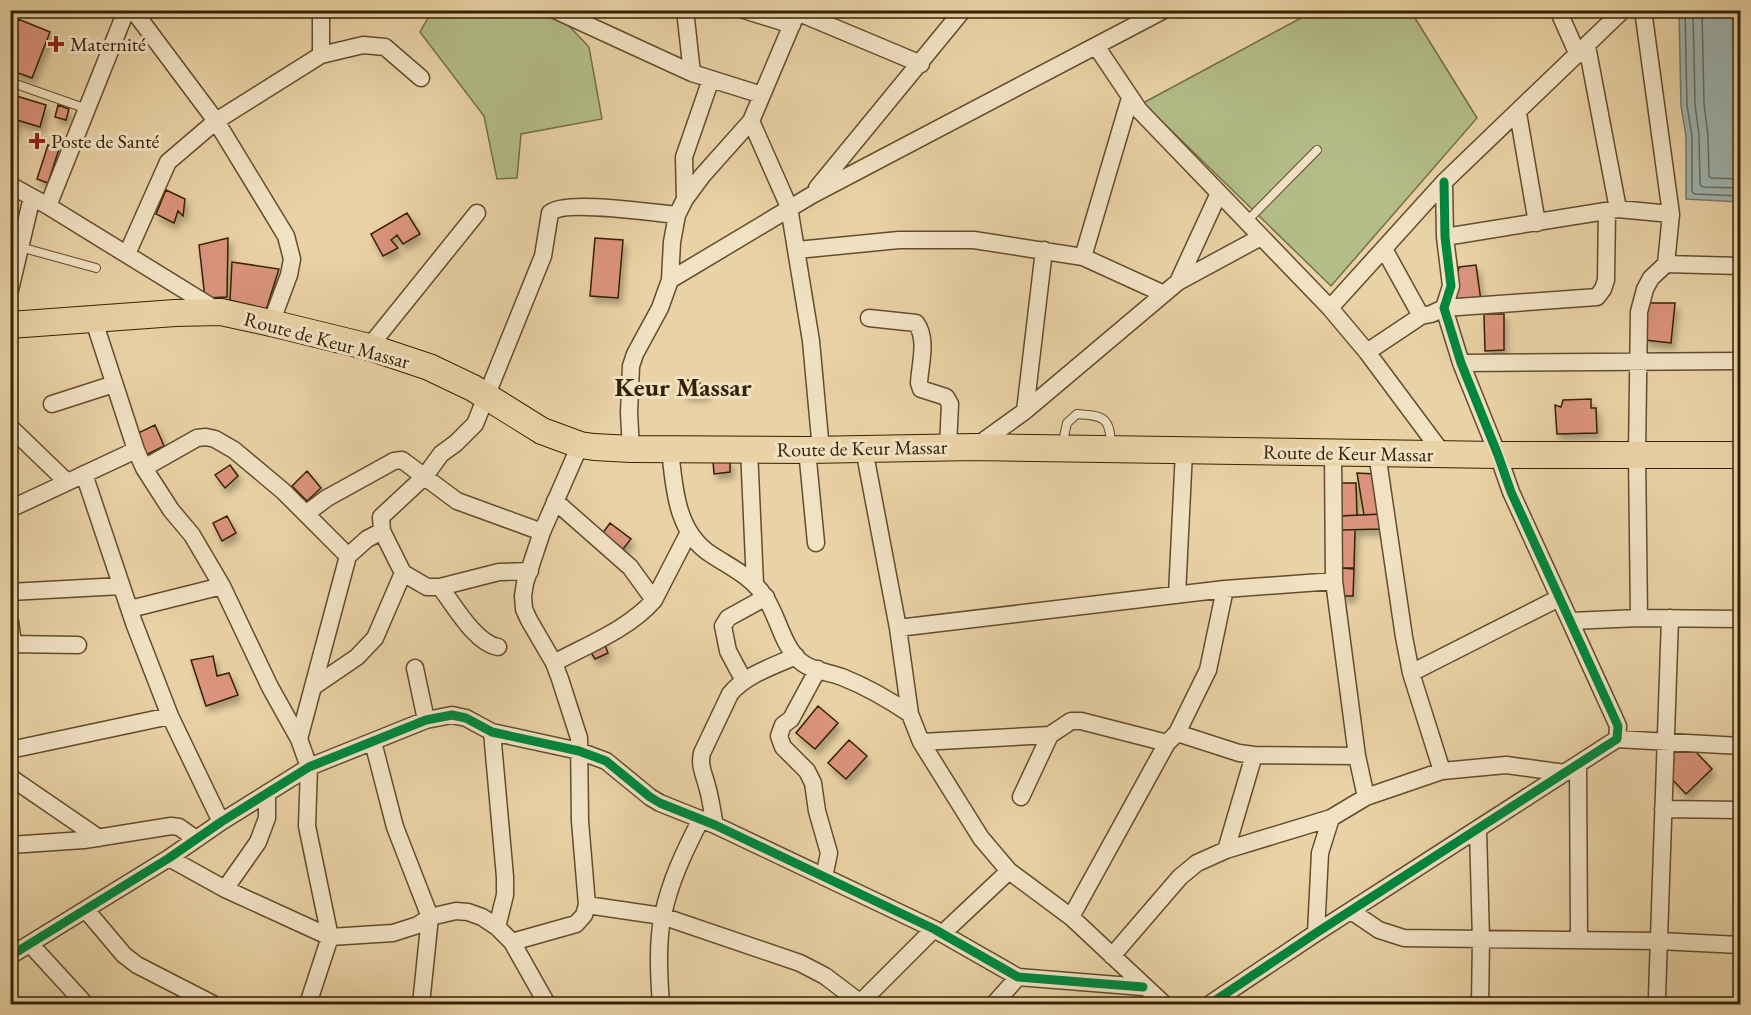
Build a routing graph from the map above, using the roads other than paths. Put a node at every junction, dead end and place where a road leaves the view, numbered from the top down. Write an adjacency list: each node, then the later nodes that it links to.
1 (124, 10): 24 (street)
2 (133, 10): 26 (street)
3 (321, 10): 16 (street)
4 (555, 10): 18 (street)
5 (685, 10): 18 (street)
6 (744, 10): 12 (street)
7 (963, 10): 17 (street)
8 (1164, 10): 13 (street)
9 (1558, 10): 15 (street)
10 (1623, 10): 15 (street)
11 (1643, 10): 39 (street)
12 (796, 16): 17 (street); 22 (street)
13 (1139, 16): 14 (street)
14 (1096, 46): 23 (street); 32 (street)
15 (1583, 50): 25 (street); 37 (street)
16 (321, 55): 19 (street); 26 (street)
17 (921, 64): 32 (street)
18 (692, 73): 20 (street)
19 (421, 78)
20 (711, 79): 22 (street); 34 (street)
21 (10, 82): 24 (lane)
22 (762, 95): 27 (street)
23 (1130, 98): 31 (street); 50 (street)
24 (87, 109): 35 (street)
25 (1518, 113): 29 (street); 42 (street)
26 (216, 121): 49 (street); 64 (street)
27 (751, 121): 34 (street); 36 (street)
28 (1317, 150): 41 (lane)
29 (1444, 182): 44 (street); 46 (street)
30 (10, 185): 33 (street)
31 (1219, 193): 41 (street); 55 (street)
32 (812, 195): 36 (street)
33 (32, 197): 35 (street); 45 (street)
34 (685, 199): 40 (street)
35 (48, 206): 49 (street)
36 (789, 207): 47 (street); 54 (street)
37 (1613, 210): 39 (street); 42 (street); 59 (street)
38 (477, 213): 66 (street)
39 (1671, 214): 51 (street)
40 (677, 215): 54 (street); 72 (street)
41 (1246, 222): 43 (street)
42 (1537, 223): 44 (street)
43 (1261, 237): 55 (street); 58 (street)
44 (1445, 237): 59 (street)
45 (20, 247): 53 (lane); 56 (street)
46 (1384, 249): 58 (street); 61 (street)
47 (797, 250): 48 (street); 85 (street)
48 (1044, 250): 50 (street); 74 (street)
49 (126, 254): 60 (street)
50 (1083, 257): 57 (street)
51 (1666, 264): 52 (street); 69 (street)
52 (1740, 266)
53 (96, 268)
54 (670, 280): 79 (street)
55 (1178, 282): 57 (street)
56 (10, 290)
57 (1164, 294): 74 (street)
58 (1330, 308): 67 (street)
59 (1444, 308): 61 (street); 70 (street)
60 (220, 312): 62 (main road, Route de Keur Massar); 64 (main road, Route de Keur Massar)
61 (1421, 315): 67 (street)
62 (93, 318): 65 (main road, Route de Keur Massar); 71 (street)
63 (869, 318): 77 (street)
64 (271, 322): 66 (main road, Route de Keur Massar)
65 (10, 325)
66 (369, 347): 72 (main road, Route de Keur Massar)
67 (1367, 352): 90 (street)
68 (1740, 361): 69 (street)
69 (1639, 362): 70 (street); 91 (street)
70 (1461, 363): 92 (street)
71 (114, 384): 73 (street); 83 (street)
72 (488, 396): 76 (main road, Route de Keur Massar); 96 (street)
73 (52, 404)
74 (1025, 411): 78 (street)
75 (10, 427): 97 (street)
76 (580, 446): 79 (main road, Route de Keur Massar); 98 (street)
77 (948, 447): 78 (main road, Route de Keur Massar); 81 (main road, Route de Keur Massar)
78 (975, 447): 82 (main road, Route de Keur Massar)
79 (631, 449): 80 (main road, Route de Keur Massar)
80 (670, 449): 84 (main road, Route de Keur Massar); 103 (street)
81 (864, 449): 85 (main road, Route de Keur Massar); 124 (street)
82 (1062, 449): 86 (main road, Route de Keur Massar); 86 (lane)
83 (136, 450): 94 (street); 95 (street)
84 (748, 450): 85 (main road, Route de Keur Massar); 113 (street)
85 (814, 450): 104 (street)
86 (1111, 450): 87 (main road, Route de Keur Massar)
87 (1184, 451): 88 (main road, Route de Keur Massar); 115 (street)
88 (1333, 452): 89 (main road, Route de Keur Massar); 108 (street)
89 (1377, 453): 90 (main road, Route de Keur Massar); 132 (street)
90 (1443, 454): 92 (main road, Route de Keur Massar)
91 (1637, 454): 92 (main road, Route de Keur Massar); 93 (main road, Route de Keur Massar); 119 (street)
92 (1498, 455): 116 (street)
93 (1740, 455)
94 (144, 468): 100 (street); 110 (street)
95 (84, 474): 97 (street); 109 (street)
96 (424, 476): 100 (street); 101 (street); 102 (street)
97 (67, 482): 99 (street)
98 (555, 501): 102 (street); 117 (street)
99 (10, 509)
100 (307, 513): 105 (street)
101 (382, 531): 105 (street); 107 (street)
102 (542, 532): 106 (street)
103 (689, 532): 113 (street); 117 (street)
104 (816, 543)
105 (348, 556): 134 (street)
106 (530, 571): 111 (street); 129 (street)
107 (403, 573): 111 (street); 134 (street)
108 (1334, 581): 112 (street); 150 (street)
109 (121, 586): 114 (street); 118 (street)
110 (222, 586): 118 (street); 141 (street)
111 (440, 587): 127 (street)
112 (1225, 589): 115 (street); 140 (street)
113 (760, 591): 128 (street); 133 (street)
114 (10, 592)
115 (1177, 595): 124 (street)
116 (1559, 598): 122 (street); 132 (street)
117 (654, 600): 129 (street)
118 (130, 609): 136 (street)
119 (1640, 618): 120 (street); 122 (street)
120 (1670, 618): 121 (street); 145 (street)
121 (1740, 619)
122 (1570, 621): 142 (street)
123 (10, 622): 125 (street)
124 (898, 628): 135 (street)
125 (12, 643): 126 (street)
126 (78, 645)
127 (498, 647)
128 (796, 656): 131 (street); 133 (street)
129 (554, 663): 148 (street)
130 (415, 668): 137 (street)
131 (818, 669): 135 (street); 170 (street)
132 (1411, 673): 153 (street)
133 (744, 681): 162 (street)
134 (313, 687): 141 (street)
135 (910, 714): 144 (street)
136 (170, 716): 147 (street); 161 (street)
137 (426, 720): 138 (street); 143 (street)
138 (492, 732): 148 (street); 178 (street)
139 (1050, 735): 140 (street); 144 (street); 156 (street)
140 (1172, 738): 149 (street); 177 (street)
141 (299, 739): 151 (street)
142 (1617, 739): 145 (street); 152 (street)
143 (373, 742): 151 (street); 176 (street)
144 (921, 742): 169 (street)
145 (1665, 743): 146 (street); 158 (street)
146 (1740, 746)
147 (10, 750)
148 (579, 751): 162 (street); 172 (street)
149 (1254, 755): 150 (street); 167 (street)
150 (1357, 756): 157 (street)
151 (309, 767): 155 (street); 181 (street)
152 (1571, 769): 153 (street); 163 (street); 183 (street)
153 (1442, 771): 157 (street)
154 (10, 777): 164 (street)
155 (267, 793): 161 (street); 171 (street)
156 (1021, 797)
157 (1366, 797): 160 (street)
158 (1663, 809): 159 (street); 184 (street)
159 (1740, 810)
160 (1331, 818): 167 (street); 180 (street)
161 (221, 822): 165 (street)
162 (708, 822): 170 (street); 175 (street)
163 (1478, 829): 174 (street); 182 (street)
164 (99, 838): 165 (street); 166 (street)
165 (196, 839): 168 (street)
166 (10, 845)
167 (1226, 850): 189 (street)
168 (169, 858): 171 (street); 173 (street)
169 (1009, 871): 177 (street); 179 (street)
170 (824, 877): 179 (street)
171 (225, 889): 181 (street)
172 (586, 905): 175 (street); 185 (street)
173 (86, 910): 186 (street); 195 (street)
174 (1351, 911): 180 (street); 182 (street)
175 (662, 916): 193 (street); 199 (street)
176 (430, 917): 178 (street); 181 (street); 197 (street)
177 (1071, 917): 189 (street)
178 (497, 927): 185 (street)
179 (938, 931): 190 (street); 193 (street)
180 (1317, 933): 202 (street)
181 (330, 937): 196 (street)
182 (1481, 940): 183 (street); 203 (street)
183 (1580, 940): 184 (street)
184 (1659, 941): 187 (street); 192 (street)
185 (512, 942): 198 (street)
186 (31, 945): 188 (street); 194 (street)
187 (1740, 945)
188 (10, 956)
189 (1112, 956): 191 (street)
190 (1018, 977): 191 (street); 200 (street)
191 (1143, 987): 201 (street)
192 (1657, 996)
193 (861, 1004)
194 (85, 1005)
195 (213, 1005)
196 (308, 1005)
197 (421, 1005)
198 (547, 1005)
199 (661, 1005)
200 (994, 1005)
201 (1164, 1005)
202 (1210, 1005)
203 (1480, 1005)

